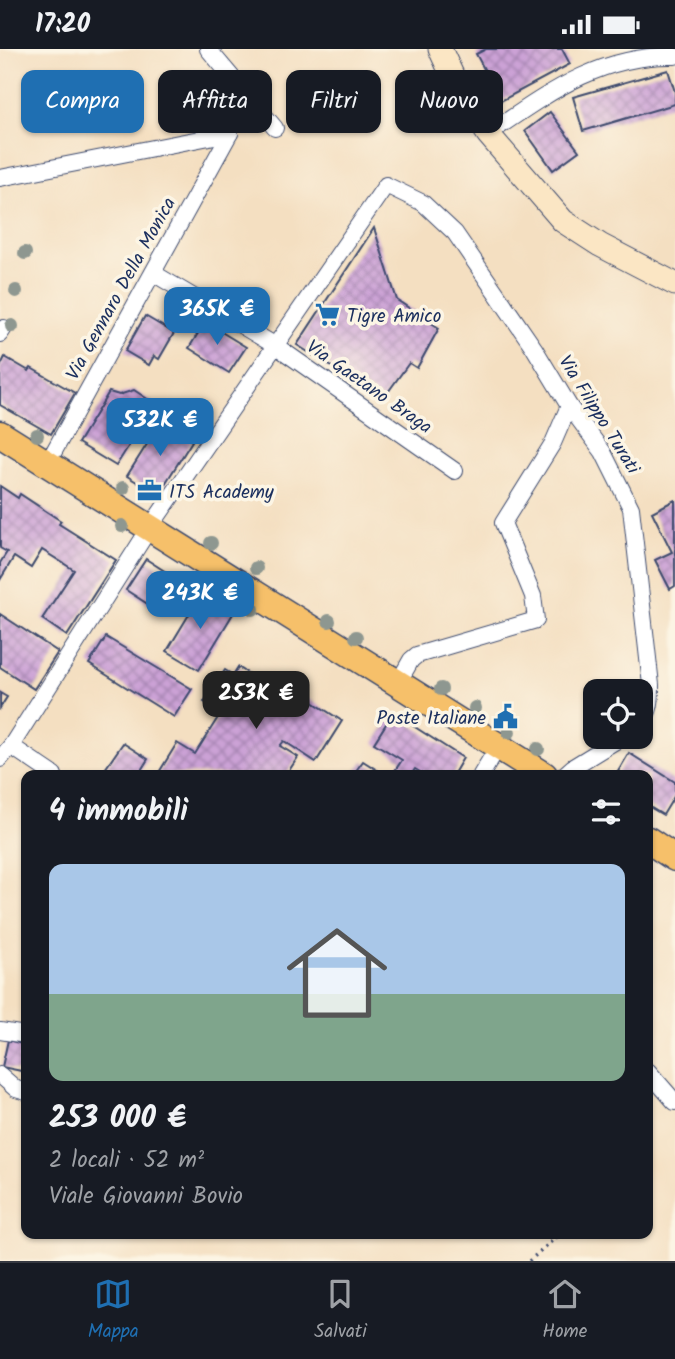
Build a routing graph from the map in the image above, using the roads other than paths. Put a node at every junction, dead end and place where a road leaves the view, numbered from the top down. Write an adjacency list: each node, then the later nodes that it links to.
1 (208, 49): 4 (street)
2 (440, 49): 5 (street)
3 (675, 56): 5 (street)
4 (275, 128)
5 (488, 134): 8 (street)
6 (0, 178): 7 (street, Via Gennaro Della Monica)
7 (153, 273): 9 (street, Via Gaetano Braga); 12 (street, Via Gennaro Della Monica)
8 (675, 284)
9 (276, 346): 10 (street, Via Filippo Turati); 13 (street, Via Gaetano Braga); 14 (street)
10 (569, 406): 15 (street, Via Filippo Turati); 16 (street)
11 (0, 434): 12 (main road)
12 (47, 464): 14 (main road)
13 (455, 471)
14 (149, 529): 16 (main road); 17 (street)
15 (650, 679)
16 (398, 683): 18 (main road)
17 (11, 746): 20 (street); 21 (street)
18 (498, 747): 22 (street); 23 (main road)
19 (602, 749): 24 (street)
20 (0, 759)
21 (47, 770)
22 (484, 770)
23 (536, 770)
24 (570, 770)
25 (653, 843): 26 (main road)
26 (675, 858)
27 (0, 1031): 28 (street)
28 (21, 1034)
29 (0, 1075): 31 (street)
30 (653, 1077): 32 (street)
31 (21, 1090)
32 (675, 1102)

